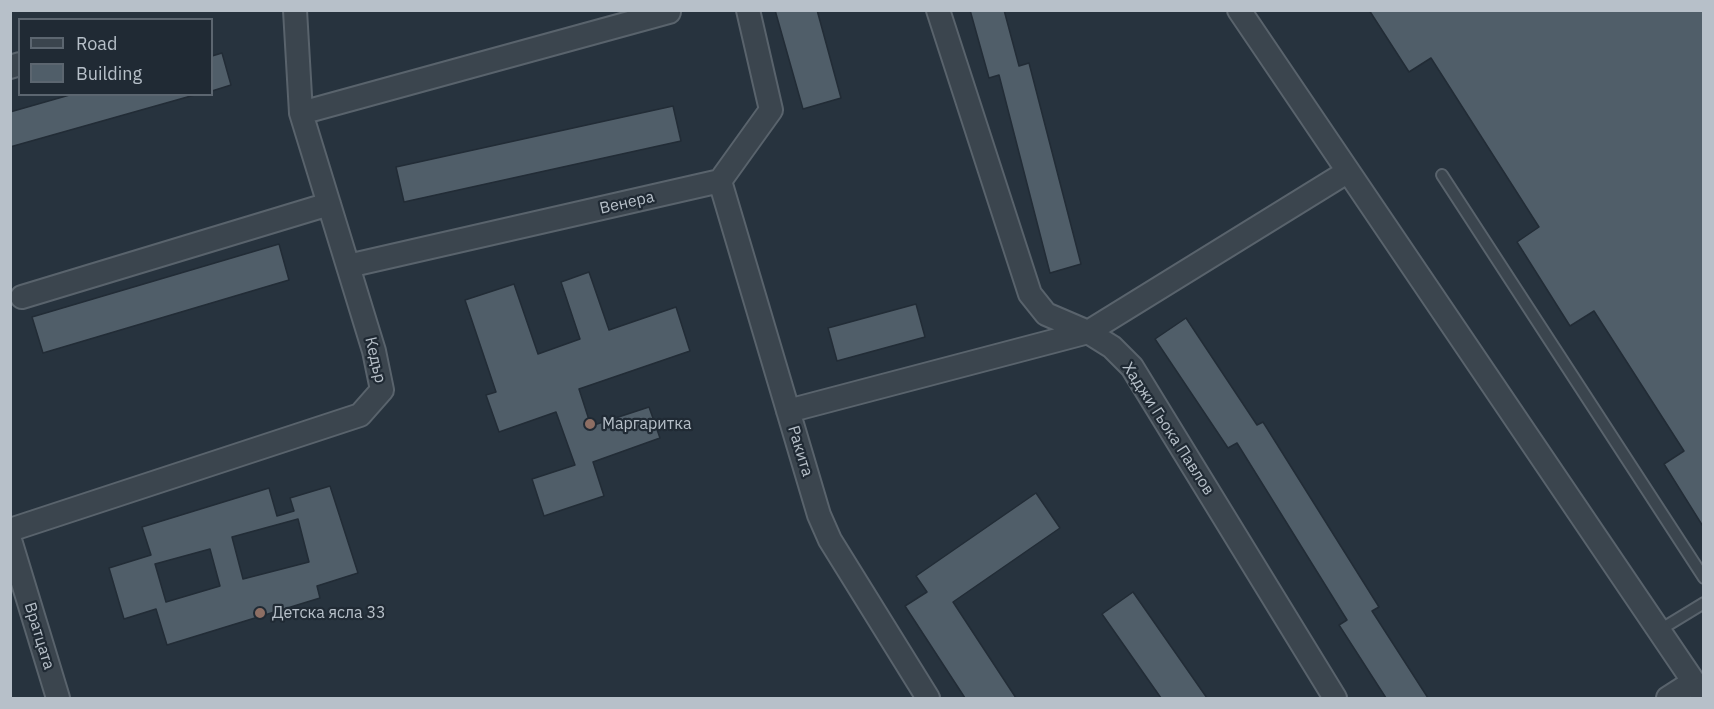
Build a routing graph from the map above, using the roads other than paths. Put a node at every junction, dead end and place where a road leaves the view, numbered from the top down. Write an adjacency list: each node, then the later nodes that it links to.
1 (295, 10): 6 (street, Кедър)
2 (748, 10): 9 (street)
3 (938, 10): 13 (street, Хаджи Гьока Павлов)
4 (1239, 10): 7 (street)
5 (669, 12): 6 (street)
6 (301, 113): 10 (street, Кедър)
7 (1347, 172): 13 (street); 19 (street)
8 (1442, 176): 17 (lane)
9 (720, 182): 11 (street, Венера); 14 (street, Ракита)
10 (329, 204): 11 (street, Кедър); 12 (street)
11 (348, 266): 15 (street, Кедър)
12 (22, 297)
13 (1088, 332): 14 (street); 23 (street, Хаджи Гьока Павлов)
14 (788, 411): 22 (street, Ракита)
15 (10, 530)
16 (10, 540): 21 (street, Вратцата)
17 (1704, 578)
18 (1704, 603): 19 (lane)
19 (1658, 631): 20 (street)
20 (1698, 690): 24 (street)
21 (58, 699)
22 (928, 699)
23 (1335, 699)
24 (1668, 699)

